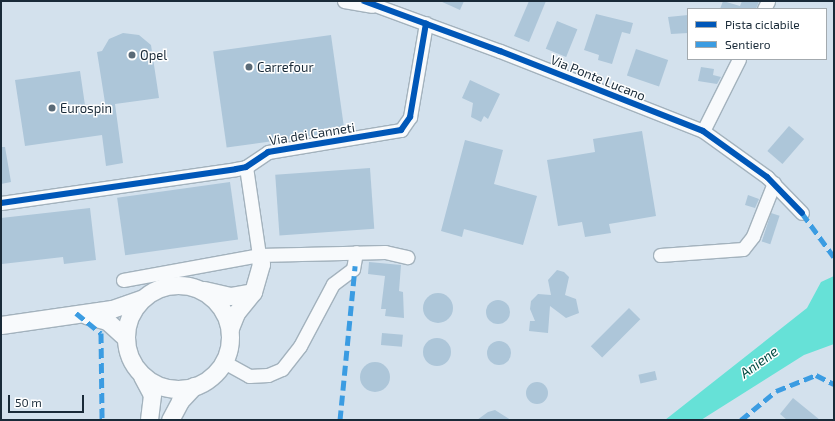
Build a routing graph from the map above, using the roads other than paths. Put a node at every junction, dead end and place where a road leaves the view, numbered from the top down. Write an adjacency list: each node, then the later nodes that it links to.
1 (344, 1): 2 (street, Via Ponte Lucano)
2 (369, 3): 3 (street, Via Ponte Lucano)
3 (426, 23): 5 (street, Via Ponte Lucano); 6 (street, Via dei Canneti)
4 (739, 60): 5 (street)
5 (703, 132): 7 (street, Via Ponte Lucano)
6 (246, 167): 8 (street, Via dei Canneti); 11 (street)
7 (774, 183): 9 (street, Via Ponte Lucano); 12 (street)
8 (1, 203)
9 (802, 213)
10 (356, 252): 11 (street); 13 (street); 22 (street)
11 (259, 255): 14 (street); 16 (main road)
12 (660, 255)
13 (407, 257)
14 (123, 280)
15 (198, 288): 16 (main road); 17 (main road); 20 (main road)
16 (253, 292): 20 (main road)
17 (141, 299): 18 (main road); 21 (main road)
18 (76, 313): 19 (main road); 21 (main road)
19 (1, 325)
20 (230, 328): 22 (main road)
21 (125, 337): 23 (main road)
22 (229, 366): 24 (main road)
23 (140, 372): 24 (main road); 25 (main road)
24 (194, 386): 26 (main road)
25 (149, 420)
26 (170, 420)

